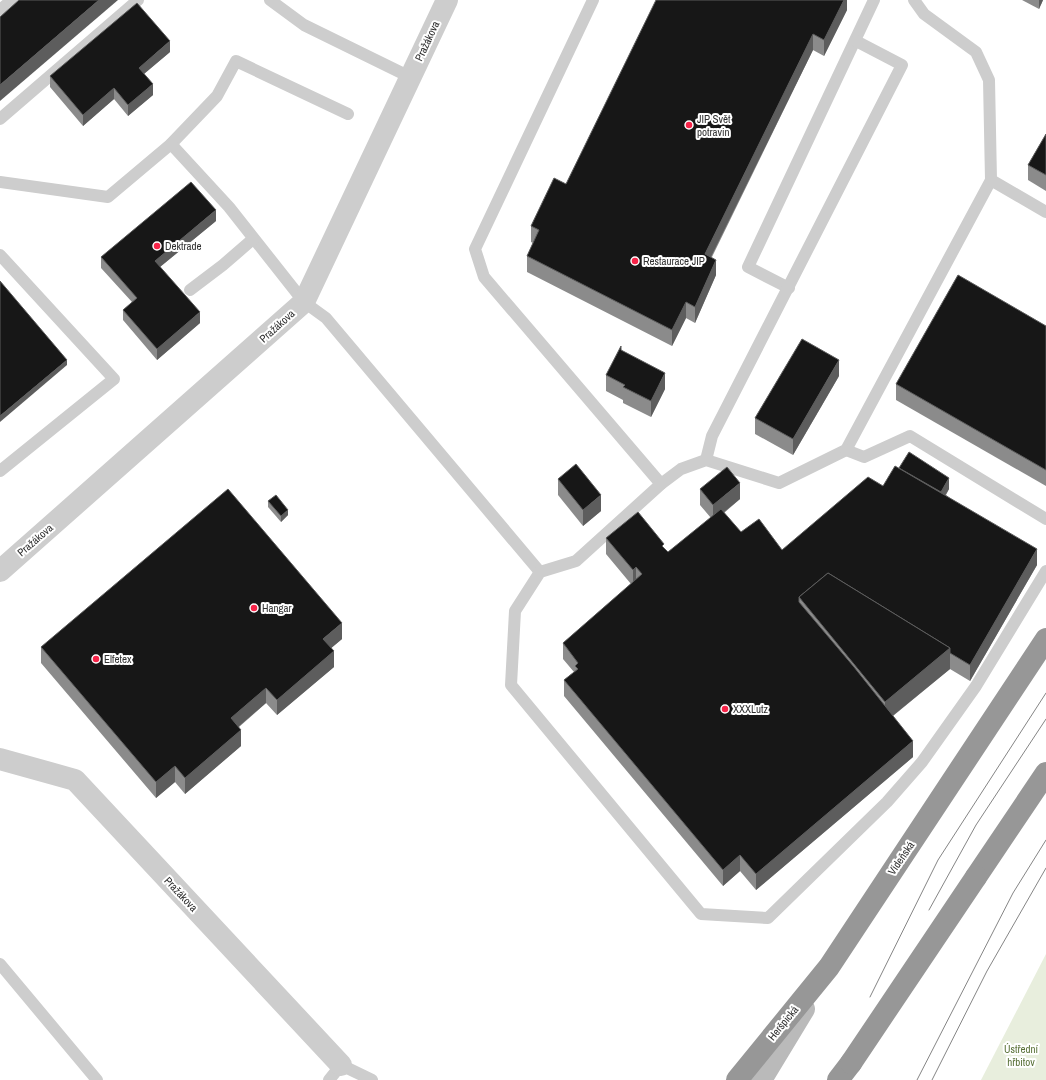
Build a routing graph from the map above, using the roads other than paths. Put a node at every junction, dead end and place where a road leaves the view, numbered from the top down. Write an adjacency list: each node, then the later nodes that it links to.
1 (12, 0): 8 (lane)
2 (138, 0): 12 (lane)
3 (270, 0): 10 (lane)
4 (447, 0): 10 (street, Pražákova)
5 (593, 0): 25 (lane)
6 (874, 0): 9 (lane)
7 (914, 0): 14 (lane)
8 (0, 10)
9 (856, 41): 19 (lane); 19 (lane)
10 (410, 77): 21 (street, Pražákova)
11 (348, 114): 13 (lane)
12 (0, 119)
13 (171, 144): 15 (lane); 17 (lane)
14 (991, 180): 16 (lane); 22 (lane)
15 (0, 182)
16 (1046, 212)
17 (253, 239): 20 (lane); 21 (lane)
18 (0, 255): 24 (lane)
19 (789, 288): 23 (lane)
20 (190, 290)
21 (304, 302): 27 (street, Pražákova); 29 (lane)
22 (846, 450): 23 (lane); 26 (lane)
23 (706, 460): 25 (lane)
24 (0, 471)
25 (661, 484): 29 (lane)
26 (1046, 519)
27 (0, 571)
28 (1046, 571): 29 (lane)
29 (540, 572)
30 (1046, 639): 34 (highway, Vídeňská)
31 (0, 759): 36 (street, Pražákova)
32 (1046, 773): 35 (highway, bridge)
33 (0, 964): 38 (lane)
34 (829, 967): 37 (highway, Heršpická)
35 (847, 1071): 40 (highway)
36 (339, 1075): 39 (lane)
37 (743, 1079)
38 (97, 1080)
39 (372, 1080)
40 (838, 1080)

